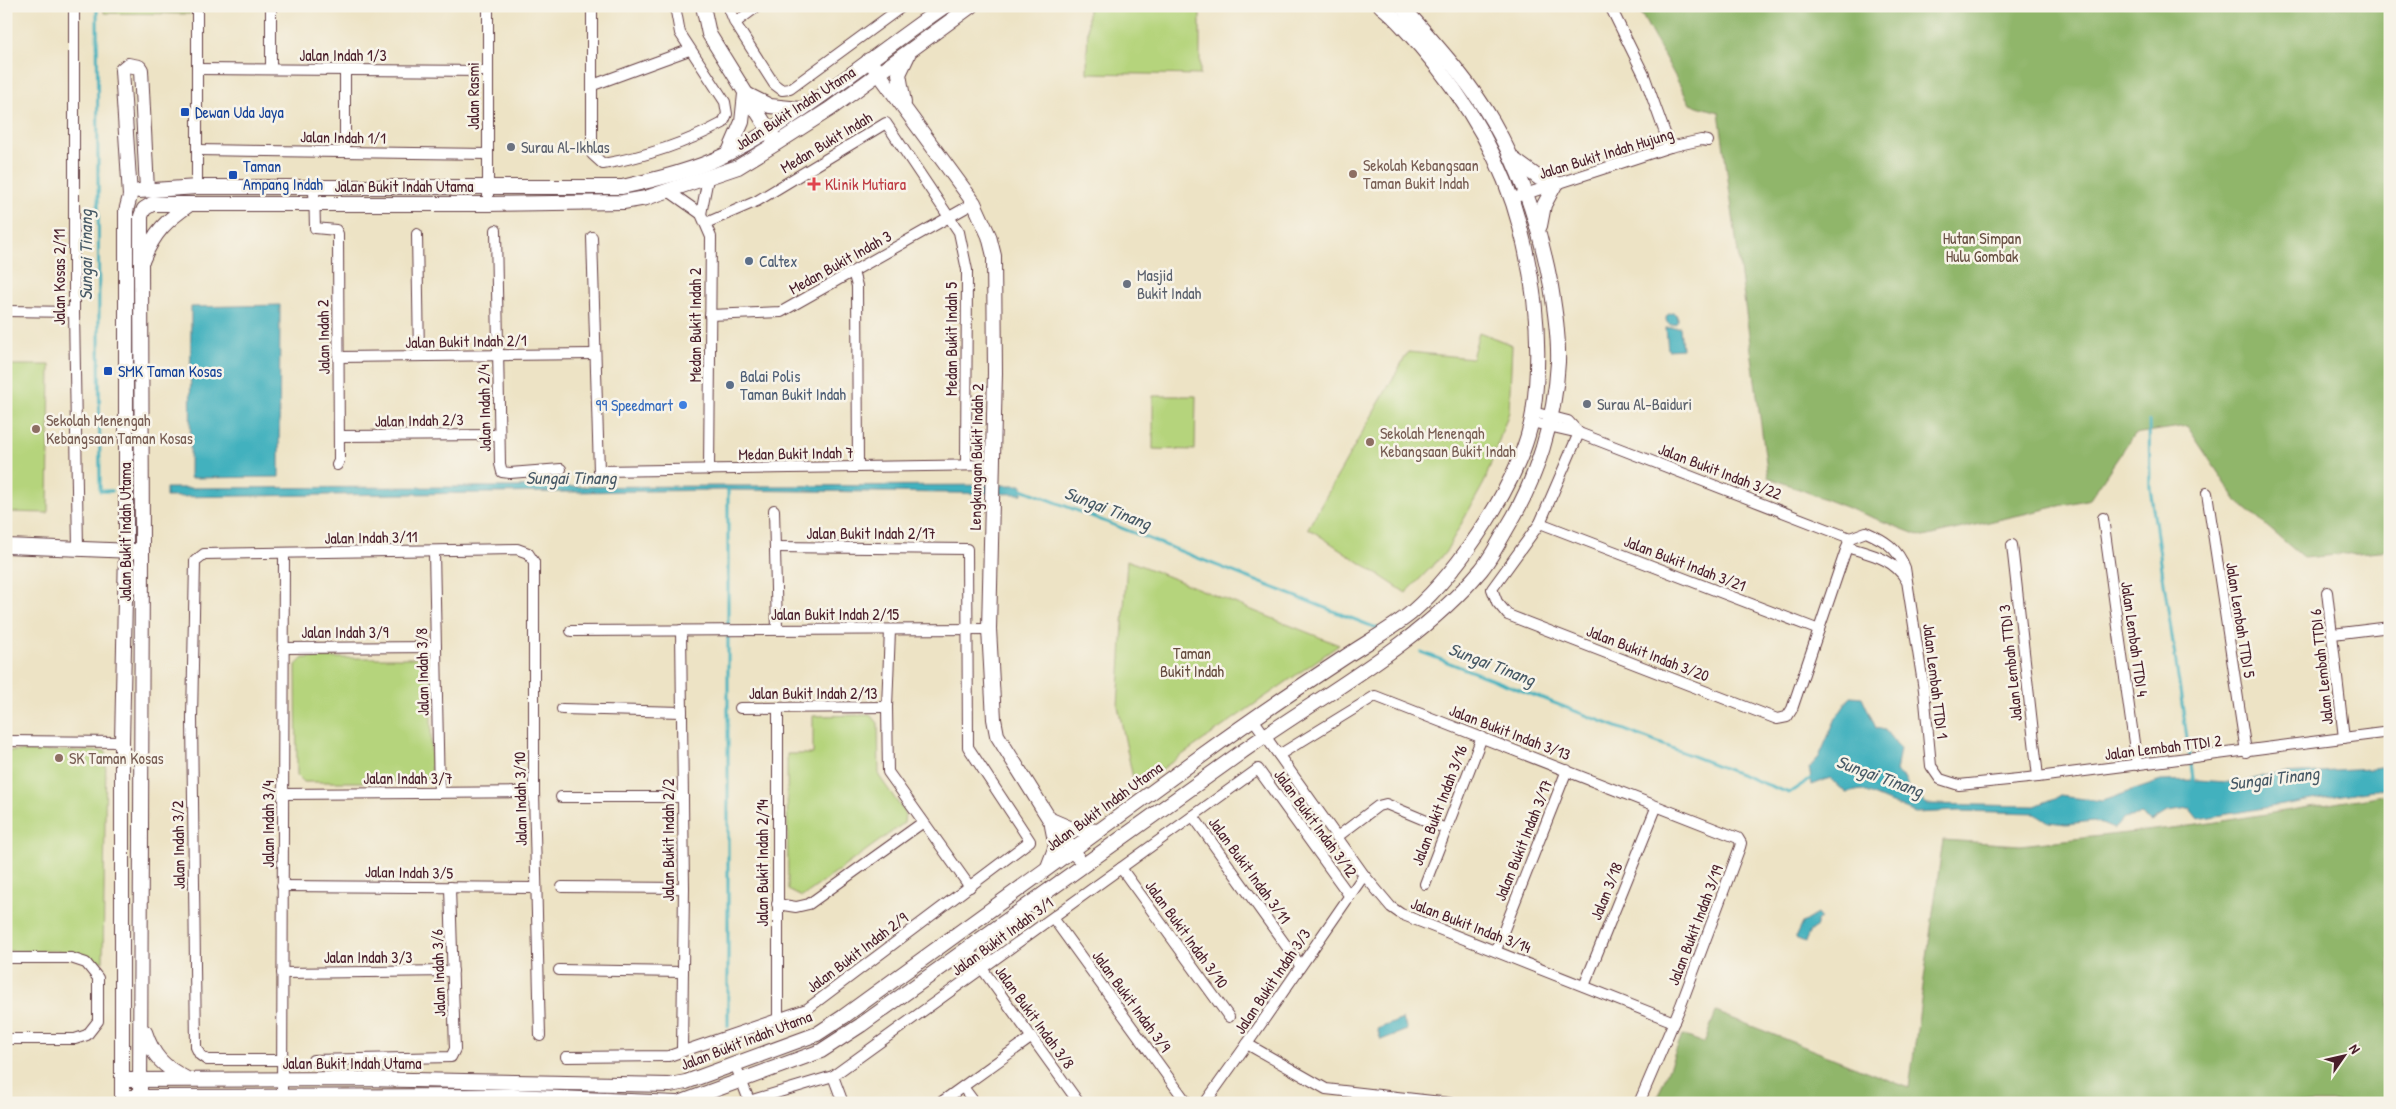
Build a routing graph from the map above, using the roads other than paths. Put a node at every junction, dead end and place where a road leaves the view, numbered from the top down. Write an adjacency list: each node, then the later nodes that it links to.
1 (74, 6): 62 (street, Jalan Kosas 2/11)
2 (197, 6): 20 (street)
3 (271, 6): 21 (street)
4 (488, 6): 23 (street, Jalan Rasmi)
5 (592, 6): 25 (street)
6 (675, 6): 17 (street)
7 (703, 6): 27 (street)
8 (728, 6): 16 (street)
9 (758, 6): 16 (street)
10 (903, 6): 16 (street)
11 (945, 6): 19 (street, Jalan Bukit Indah Utama)
12 (971, 6): 18 (street, Jalan Bukit Indah Utama)
13 (1381, 6): 48 (street, Jalan Bukit Indah Utama)
14 (1402, 6): 38 (street, Jalan Bukit Indah Utama)
15 (1610, 6): 33 (street)
16 (735, 23)
17 (689, 50): 25 (street); 25 (street)
18 (911, 50): 24 (street, Jalan Bukit Indah Utama); 29 (street)
19 (868, 60): 24 (street, Lengkungan Bukit Indah 2); 28 (street, Jalan Bukit Indah Utama)
20 (197, 69): 21 (street, Jalan Indah 1/3); 34 (street)
21 (271, 70): 22 (street, Jalan Indah 1/3)
22 (345, 70): 23 (street, Jalan Indah 1/3); 35 (street)
23 (488, 71): 37 (street, Jalan Rasmi)
24 (879, 74): 26 (street, Jalan Bukit Indah Utama); 29 (street, Lengkungan Bukit Indah 2)
25 (593, 85)
26 (859, 88): 29 (street); 32 (street, Jalan Bukit Indah Utama)
27 (745, 94): 28 (street); 30 (street); 36 (street)
28 (800, 109): 30 (street, Jalan Bukit Indah Utama)
29 (905, 111): 50 (street, Lengkungan Bukit Indah 2)
30 (768, 129): 32 (street); 36 (street, Jalan Bukit Indah Utama)
31 (1708, 141): 33 (street, Jalan Bukit Indah Hujung)
32 (777, 143): 39 (street, Jalan Bukit Indah Utama)
33 (1670, 147): 40 (street, Jalan Bukit Indah Hujung)
34 (197, 150): 35 (street, Jalan Indah 1/1); 42 (street)
35 (345, 152): 37 (street, Jalan Indah 1/1)
36 (728, 153): 41 (street, Jalan Bukit Indah Utama)
37 (488, 154): 41 (street, Jalan Rasmi)
38 (1512, 159): 40 (street); 46 (street, Jalan Bukit Indah Utama)
39 (708, 178): 45 (street, Jalan Bukit Indah Utama); 54 (street, Medan Bukit Indah 2)
40 (1556, 183): 46 (street, Jalan Bukit Indah Hujung); 55 (street)
41 (488, 186): 43 (street, Jalan Bukit Indah Utama); 52 (street, Jalan Rasmi)
42 (198, 187): 43 (street, Jalan Bukit Indah Utama); 44 (street, Jalan Bukit Indah Utama)
43 (314, 188): 49 (street)
44 (147, 190): 47 (street, Jalan Bukit Indah Utama); 47 (street, Jalan Bukit Indah Utama)
45 (667, 190): 52 (street, Jalan Bukit Indah Utama); 54 (street)
46 (1527, 193): 48 (street, Jalan Bukit Indah Hujung); 55 (street, Jalan Bukit Indah Utama)
47 (130, 196): 88 (street, Jalan Bukit Indah Utama)
48 (1513, 198): 68 (street, Jalan Bukit Indah Utama)
49 (314, 203): 51 (street, Jalan Bukit Indah Utama); 52 (street, Jalan Bukit Indah Utama); 67 (street, Jalan Indah 2)
50 (974, 203): 53 (street, Medan Bukit Indah 3); 74 (street, Lengkungan Bukit Indah 2)
51 (190, 204): 59 (street); 59 (street, Jalan Bukit Indah Utama)
52 (488, 204)
53 (950, 217): 54 (street, Medan Bukit Indah); 60 (street, Medan Bukit Indah 3); 73 (street, Medan Bukit Indah 5)
54 (703, 218): 63 (street, Medan Bukit Indah 2)
55 (1540, 229): 69 (street, Jalan Bukit Indah Utama)
56 (496, 230): 66 (street, Jalan Indah 2/4)
57 (417, 234): 65 (street)
58 (592, 237): 64 (street)
59 (141, 263): 89 (street, Jalan Bukit Indah Utama)
60 (853, 272): 63 (street, Medan Bukit Indah 3); 76 (street)
61 (6, 312): 62 (street)
62 (74, 312): 87 (street, Jalan Kosas 2/11)
63 (710, 315): 78 (street, Medan Bukit Indah 2)
64 (594, 354): 66 (street, Jalan Bukit Indah 2/1); 78 (street, Medan Bukit Indah 7)
65 (419, 356): 66 (street, Jalan Bukit Indah 2/1); 67 (street, Jalan Bukit Indah 2/1)
66 (498, 356): 71 (street, Jalan Indah 2/4)
67 (338, 357): 72 (street, Jalan Indah 2)
68 (1532, 417): 69 (street, Jalan Bukit Indah 3/22); 112 (street, Jalan Bukit Indah Utama)
69 (1549, 421): 70 (street, Jalan Bukit Indah 3/22); 114 (street, Jalan Bukit Indah Utama)
70 (1579, 433): 82 (street); 83 (street, Jalan Bukit Indah 3/22)
71 (499, 434): 72 (street, Jalan Indah 2/3); 77 (street, Jalan Indah 2/4)
72 (338, 436): 75 (street, Jalan Indah 2)
73 (966, 465): 74 (street, Medan Bukit Indah 7); 76 (street, Medan Bukit Indah 7)
74 (993, 465): 99 (street, Lengkungan Bukit Indah 2)
75 (337, 466)
76 (858, 467): 78 (street, Medan Bukit Indah 7)
77 (562, 469)
78 (709, 470)
79 (2207, 493): 119 (street, Jalan Lembah TTDI 5)
80 (774, 510): 86 (street)
81 (2103, 518): 121 (street, Jalan Lembah TTDI 4)
82 (1540, 523): 102 (street, Jalan Bukit Indah 3/21); 102 (street, Jalan Bukit Indah 3/20)
83 (1848, 542): 94 (street); 94 (street, Jalan Lembah TTDI 1); 102 (street)
84 (2012, 545): 124 (street, Jalan Lembah TTDI 3)
85 (6, 546): 87 (street)
86 (776, 547): 97 (street, Jalan Bukit Indah 2/17); 98 (street)
87 (78, 548): 88 (street)
88 (126, 550): 89 (street); 118 (street, Jalan Bukit Indah Utama)
89 (142, 551): 166 (street, Jalan Bukit Indah Utama)
90 (434, 552): 91 (street, Jalan Indah 3/11); 93 (street, Jalan Indah 3/11); 105 (street, Jalan Indah 3/8)
91 (284, 553): 92 (street, Jalan Indah 3/11); 106 (street, Jalan Indah 3/4)
92 (204, 554): 174 (street, Jalan Indah 3/2)
93 (534, 562): 126 (street, Jalan Indah 3/10)
94 (1908, 583): 125 (street, Jalan Lembah TTDI 1)
95 (2327, 592): 104 (street, Jalan Lembah TTDI 6)
96 (2390, 627): 104 (street)
97 (967, 628): 99 (street, Jalan Bukit Indah 2/15); 101 (street, Jalan Bukit Indah 2/15); 148 (street, Jalan Bukit Indah 2/9)
98 (777, 629): 100 (street, Jalan Bukit Indah 2/15); 101 (street, Jalan Bukit Indah 2/15)
99 (989, 629): 133 (street, Lengkungan Bukit Indah 2)
100 (681, 630): 103 (street, Jalan Bukit Indah 2/15); 111 (street, Jalan Bukit Indah 2/2)
101 (890, 630): 107 (street)
102 (1819, 630)
103 (571, 631)
104 (2333, 634): 116 (street, Jalan Lembah TTDI 6)
105 (436, 647): 106 (street, Jalan Indah 3/9); 127 (street, Jalan Indah 3/8)
106 (283, 648): 128 (street, Jalan Indah 3/4)
107 (887, 707): 109 (street, Jalan Bukit Indah 2/13); 134 (street)
108 (740, 708): 109 (street, Jalan Bukit Indah 2/13)
109 (778, 708): 152 (street, Jalan Bukit Indah 2/14)
110 (562, 709): 111 (street)
111 (682, 712): 130 (street, Jalan Bukit Indah 2/2)
112 (1253, 718): 114 (street, Jalan Bukit Indah 3/14); 136 (street, Jalan Bukit Indah Utama)
113 (2390, 732): 116 (street, Jalan Lembah TTDI 2)
114 (1265, 735): 120 (street, Jalan Bukit Indah 3/14); 140 (street, Jalan Bukit Indah Utama)
115 (1482, 737): 120 (street, Jalan Bukit Indah 3/13); 123 (street, Jalan Bukit Indah 3/13); 135 (street, Jalan Bukit Indah 3/16)
116 (2344, 738): 119 (street, Jalan Lembah TTDI 2)
117 (6, 741): 118 (street)
118 (122, 742): 179 (street, Jalan Bukit Indah Utama)
119 (2246, 752): 121 (street, Jalan Lembah TTDI 2)
120 (1279, 755): 137 (street, Jalan Bukit Indah 3/14)
121 (2137, 765): 124 (street, Jalan Lembah TTDI 2)
122 (1258, 769): 132 (street, Jalan Bukit Indah 3/1); 151 (street, Jalan Bukit Indah 3/12)
123 (1567, 770): 131 (street, Jalan Bukit Indah 3/13); 155 (street, Jalan Bukit Indah 3/17)
124 (2038, 777): 125 (street, Jalan Lembah TTDI 2)
125 (1940, 780)
126 (534, 792): 127 (street, Jalan Indah 3/7); 149 (street, Jalan Indah 3/10)
127 (439, 793): 128 (street, Jalan Indah 3/7)
128 (283, 794): 145 (street, Jalan Indah 3/4)
129 (561, 797): 130 (street)
130 (683, 797): 150 (street, Jalan Bukit Indah 2/2)
131 (1656, 808): 138 (street, Jalan Bukit Indah 3/13); 163 (street, Jalan 3/18)
132 (1192, 816): 142 (street, Jalan Bukit Indah 3/1); 157 (street, Jalan Bukit Indah 3/11)
133 (1050, 820): 136 (street); 139 (street, Lengkungan Bukit Indah 2); 141 (street)
134 (922, 823): 148 (street); 152 (street)
135 (1446, 828): 137 (street); 144 (street, Jalan Bukit Indah 3/16)
136 (1099, 831): 139 (street, Jalan Bukit Indah Utama)
137 (1337, 836): 143 (street, Jalan Bukit Indah 3/14)
138 (1738, 838): 167 (street, Jalan Bukit Indah 3/19)
139 (1072, 850): 140 (street, Lengkungan Bukit Indah 2); 141 (street, Jalan Bukit Indah Utama)
140 (1084, 865): 154 (street, Jalan Bukit Indah Utama)
141 (1048, 868): 176 (street, Jalan Bukit Indah Utama)
142 (1121, 868): 153 (street, Jalan Bukit Indah 3/1); 164 (street, Jalan Bukit Indah 3/10)
143 (1364, 875): 151 (street, Jalan Bukit Indah 3/3); 155 (street, Jalan Bukit Indah 3/14)
144 (1425, 884)
145 (282, 886): 146 (street, Jalan Indah 3/5); 162 (street, Jalan Indah 3/4)
146 (450, 887): 149 (street, Jalan Indah 3/5); 160 (street, Jalan Indah 3/6)
147 (562, 887): 150 (street)
148 (970, 887): 165 (street, Jalan Bukit Indah 2/9)
149 (536, 888): 168 (street, Jalan Indah 3/10)
150 (684, 888): 161 (street, Jalan Bukit Indah 2/2)
151 (1349, 895): 157 (street, Jalan Bukit Indah 3/3)
152 (777, 904): 165 (street, Jalan Bukit Indah 2/14)
153 (1053, 918): 158 (street, Jalan Bukit Indah 3/1); 196 (street, Jalan Bukit Indah 3/9)
154 (968, 949): 158 (street, Jalan Bukit Indah 3/8); 183 (street, Jalan Bukit Indah Utama)
155 (1496, 950): 163 (street, Jalan Bukit Indah 3/14)
156 (6, 958): 170 (street)
157 (1300, 965): 171 (street, Jalan Bukit Indah 3/3)
158 (982, 969): 169 (street, Jalan Bukit Indah 3/8); 177 (street, Jalan Bukit Indah 3/1)
159 (559, 970): 161 (street)
160 (453, 971): 162 (street, Jalan Indah 3/3); 175 (street, Jalan Indah 3/6)
161 (684, 972): 172 (street, Jalan Bukit Indah 2/2)
162 (282, 973): 174 (street, Jalan Indah 3/4)
163 (1584, 986): 167 (street, Jalan Bukit Indah 3/14)
164 (1229, 1017)
165 (778, 1018): 172 (street, Jalan Bukit Indah 2/9)
166 (141, 1022): 180 (street, Jalan Bukit Indah Utama); 181 (street)
167 (1674, 1022): 199 (street, Jalan Bukit Indah 3/19)
168 (540, 1036)
169 (1032, 1038): 184 (street); 195 (street, Jalan Bukit Indah 3/8)
170 (6, 1039)
171 (1248, 1044): 197 (street, Jalan Bukit Indah 3/3); 198 (street)
172 (682, 1050): 173 (street, Jalan Bukit Indah 2/9)
173 (566, 1057)
174 (282, 1060): 182 (street, Jalan Indah 3/4)
175 (313, 1060)
176 (735, 1064): 178 (street, Jalan Bukit Indah Utama); 183 (street)
177 (833, 1076): 190 (street, Jalan Bukit Indah 3/1); 192 (street)
178 (360, 1079): 182 (street, Jalan Bukit Indah Utama); 187 (street)
179 (122, 1080): 180 (street, Jalan Bukit Indah Utama); 188 (street, Jalan Bukit Indah Utama)
180 (140, 1080): 181 (street, Jalan Bukit Indah Utama); 189 (street, Jalan Bukit Indah Utama)
181 (189, 1080): 182 (street, Jalan Bukit Indah Utama)
182 (282, 1080): 185 (street, Jalan Indah 3/4)
183 (741, 1080): 190 (street); 191 (street, Jalan Bukit Indah Utama)
184 (963, 1086): 193 (street); 194 (street)
185 (282, 1096): 186 (street, Jalan Bukit Indah Utama); 187 (street, Jalan Bukit Indah Utama)
186 (185, 1099): 189 (street, Jalan Bukit Indah Utama)
187 (361, 1099): 191 (street, Jalan Bukit Indah Utama)
188 (122, 1100): 189 (street, Jalan Bukit Indah Utama)
189 (140, 1100)
190 (750, 1102)
191 (678, 1103)
192 (843, 1103)
193 (940, 1103)
194 (974, 1103)
195 (1079, 1103)
196 (1187, 1103)
197 (1205, 1103)
198 (1450, 1103)
199 (1639, 1103)

